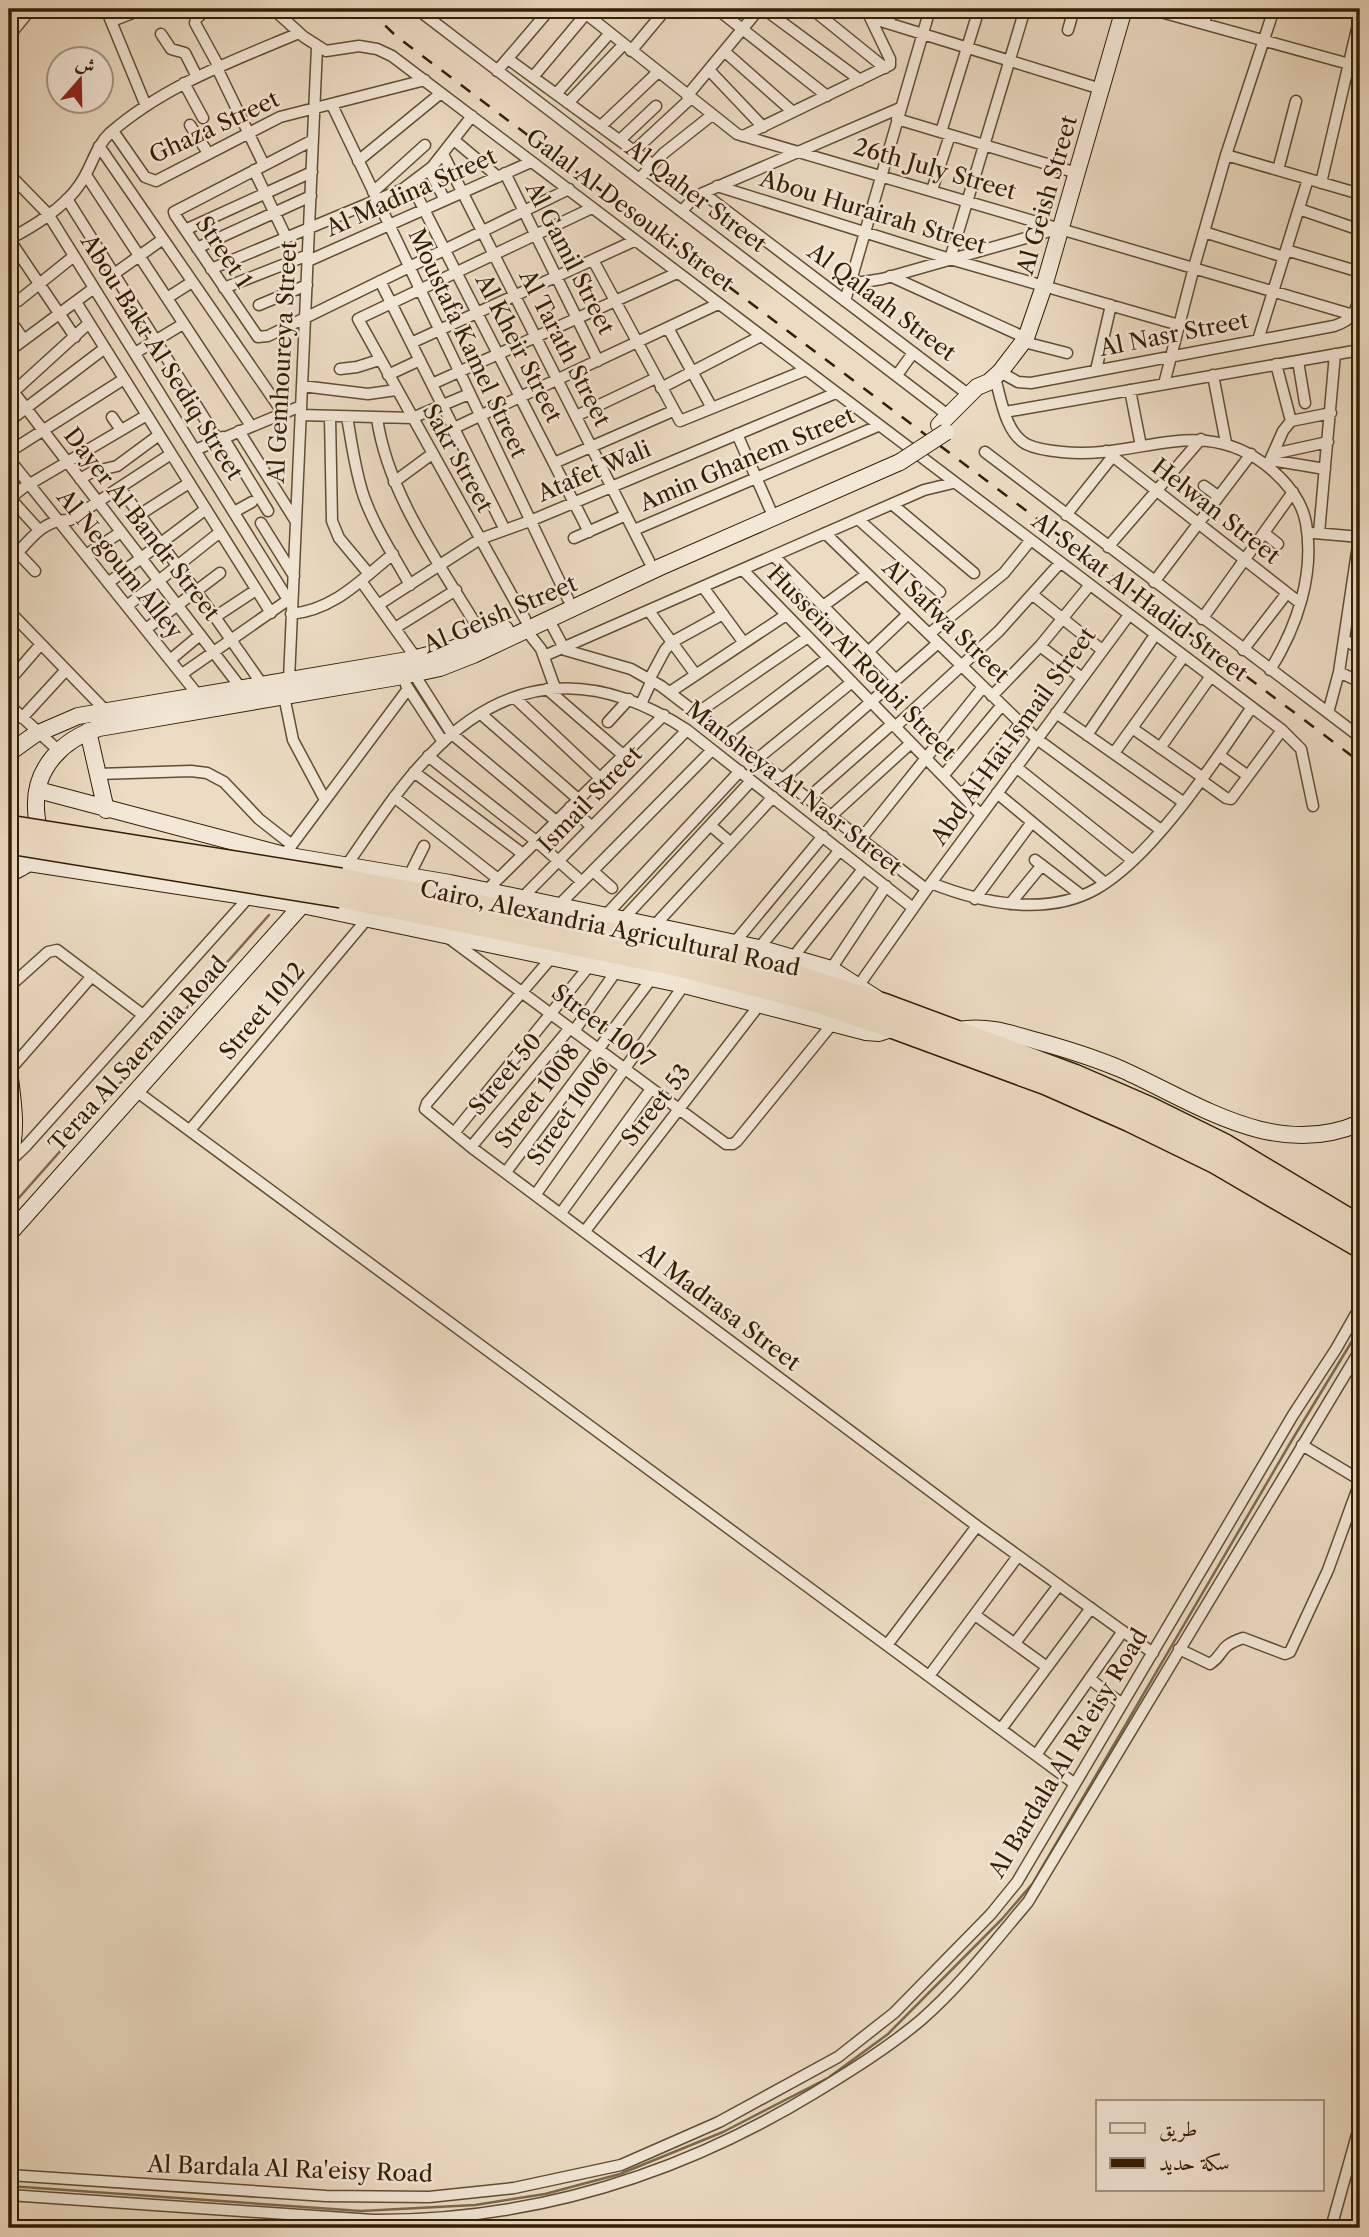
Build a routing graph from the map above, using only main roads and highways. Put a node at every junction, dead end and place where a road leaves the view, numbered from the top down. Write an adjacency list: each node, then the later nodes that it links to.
1 (1124, 9): 2 (main road, Al Geish Street)
2 (995, 377): 3 (main road, Al Geish Street); 3 (main road, Al Geish Street)
3 (945, 424): 4 (main road, Al Geish Street)
4 (899, 454): 5 (main road, Al Geish Street); 5 (main road, Al Geish Street)
5 (546, 615): 6 (main road, Al Geish Street)
6 (526, 625): 7 (main road, Al Geish Street); 7 (main road, Al Geish Street)
7 (410, 674): 8 (main road, Al Geish Street); 8 (main road, Al Geish Street)
8 (286, 688): 9 (main road, Al Geish Street); 10 (main road, Al Geish Street)
9 (88, 731): 11 (main road, Al Geish Street); 12 (main road)
10 (9, 752)
11 (38, 790): 12 (main road); 16 (main road, Al Geish Street)
12 (106, 810): 18 (main road)
13 (9, 826): 18 (highway, Cairo, Alexandria Agricultural Road, bridge)
14 (9, 843): 18 (highway, Cairo, Alexandria Agricultural Road, bridge)
15 (9, 860): 16 (main road)
16 (30, 863): 17 (main road); 19 (main road)
17 (9, 875)
18 (343, 881): 20 (highway, Cairo, Alexandria Agricultural Road); 20 (main road); 21 (highway, Cairo, Alexandria Agricultural Road)
19 (302, 905): 21 (main road); 27 (main road, Teraa Al Saerania Road)
20 (887, 1005): 22 (highway, Cairo, Alexandria Agricultural Road)
21 (894, 1028): 28 (highway, Cairo, Alexandria Agricultural Road)
22 (958, 1030): 24 (main road); 26 (highway, Cairo, Alexandria Agricultural Road)
23 (9, 1071): 25 (main road)
24 (1360, 1124)
25 (9, 1161)
26 (1360, 1226)
27 (9, 1234)
28 (1360, 1247)

